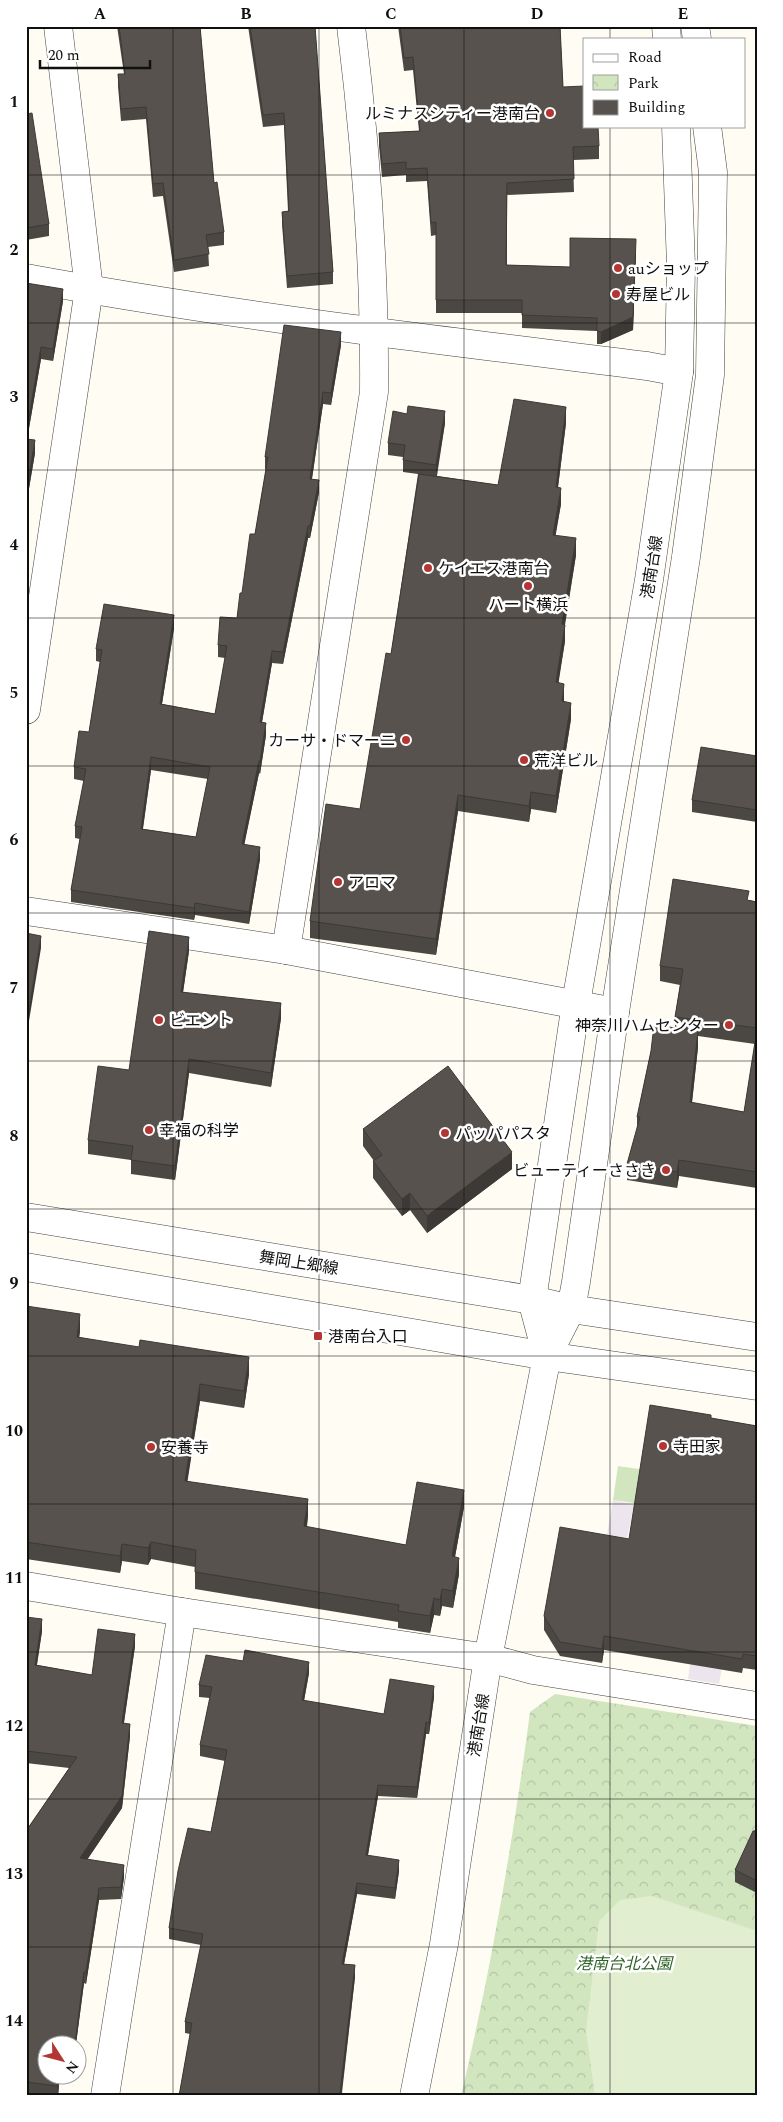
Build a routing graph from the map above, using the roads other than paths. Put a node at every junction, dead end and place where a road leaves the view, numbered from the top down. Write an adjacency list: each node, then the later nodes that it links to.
1 (58, 26): 6 (street)
2 (352, 26): 7 (street)
3 (676, 128): 8 (street, 港南台線)
4 (707, 128): 13 (street)
5 (26, 278): 6 (street)
6 (89, 289): 7 (street); 9 (street)
7 (374, 331): 8 (street); 11 (street)
8 (679, 372): 12 (street, 港南台線)
9 (26, 710)
10 (26, 911): 11 (street)
11 (286, 950): 12 (street)
12 (576, 1003): 13 (street); 16 (street, 港南台線)
13 (615, 1012): 17 (street)
14 (26, 1217): 16 (street, 舞岡上郷線)
15 (26, 1267): 19 (street)
16 (532, 1300): 17 (street, 舞岡上郷線); 19 (street)
17 (571, 1309): 18 (street, 舞岡上郷線); 19 (street)
18 (757, 1338)
19 (547, 1356): 20 (street); 23 (street, 港南台線)
20 (757, 1386)
21 (26, 1586): 22 (street)
22 (182, 1612): 23 (street); 25 (street)
23 (488, 1658): 24 (street); 26 (street, 港南台線)
24 (757, 1706)
25 (105, 2096)
26 (414, 2096)

